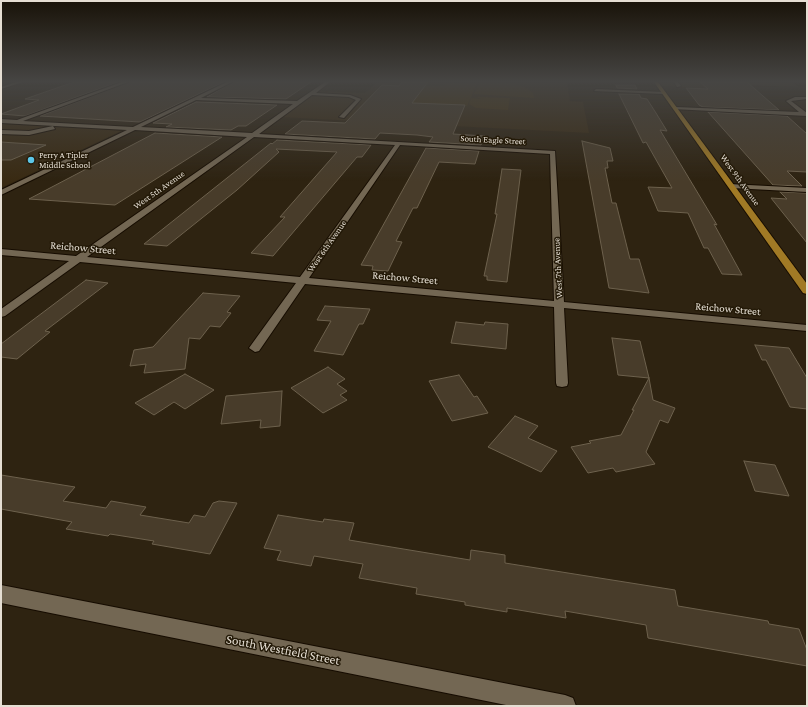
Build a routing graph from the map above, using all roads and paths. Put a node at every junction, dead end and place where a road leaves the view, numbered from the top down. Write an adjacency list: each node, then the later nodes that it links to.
1 (35, 115): 6 (street)
2 (162, 115): 8 (street)
3 (282, 115): 10 (street, West 5th Avenue)
4 (680, 115): 13 (main road, West 9th Avenue)
5 (1, 121): 6 (street, South Eagle Street)
6 (16, 122): 7 (street, South Eagle Street)
7 (60, 125): 8 (street, South Eagle Street); 9 (street)
8 (134, 129): 10 (street, South Eagle Street); 15 (street)
9 (1, 132)
10 (254, 135): 11 (street, South Eagle Street); 17 (street, West 5th Avenue)
11 (399, 143): 12 (street, South Eagle Street); 18 (street, West 6th Avenue)
12 (553, 152): 20 (street, West 7th Avenue)
13 (732, 186): 14 (street); 19 (main road, West 9th Avenue)
14 (807, 190)
15 (1, 193)
16 (1, 252): 17 (street, Reichow Street)
17 (78, 259): 18 (street, Reichow Street); 21 (street, West 5th Avenue)
18 (302, 281): 20 (street, Reichow Street); 23 (street, West 6th Avenue)
19 (807, 291)
20 (560, 305): 22 (street, Reichow Street); 24 (street, West 7th Avenue)
21 (1, 314)
22 (807, 328)
23 (254, 348)
24 (562, 383)
25 (1, 594): 26 (street, South Westfield Street)
26 (565, 706)

